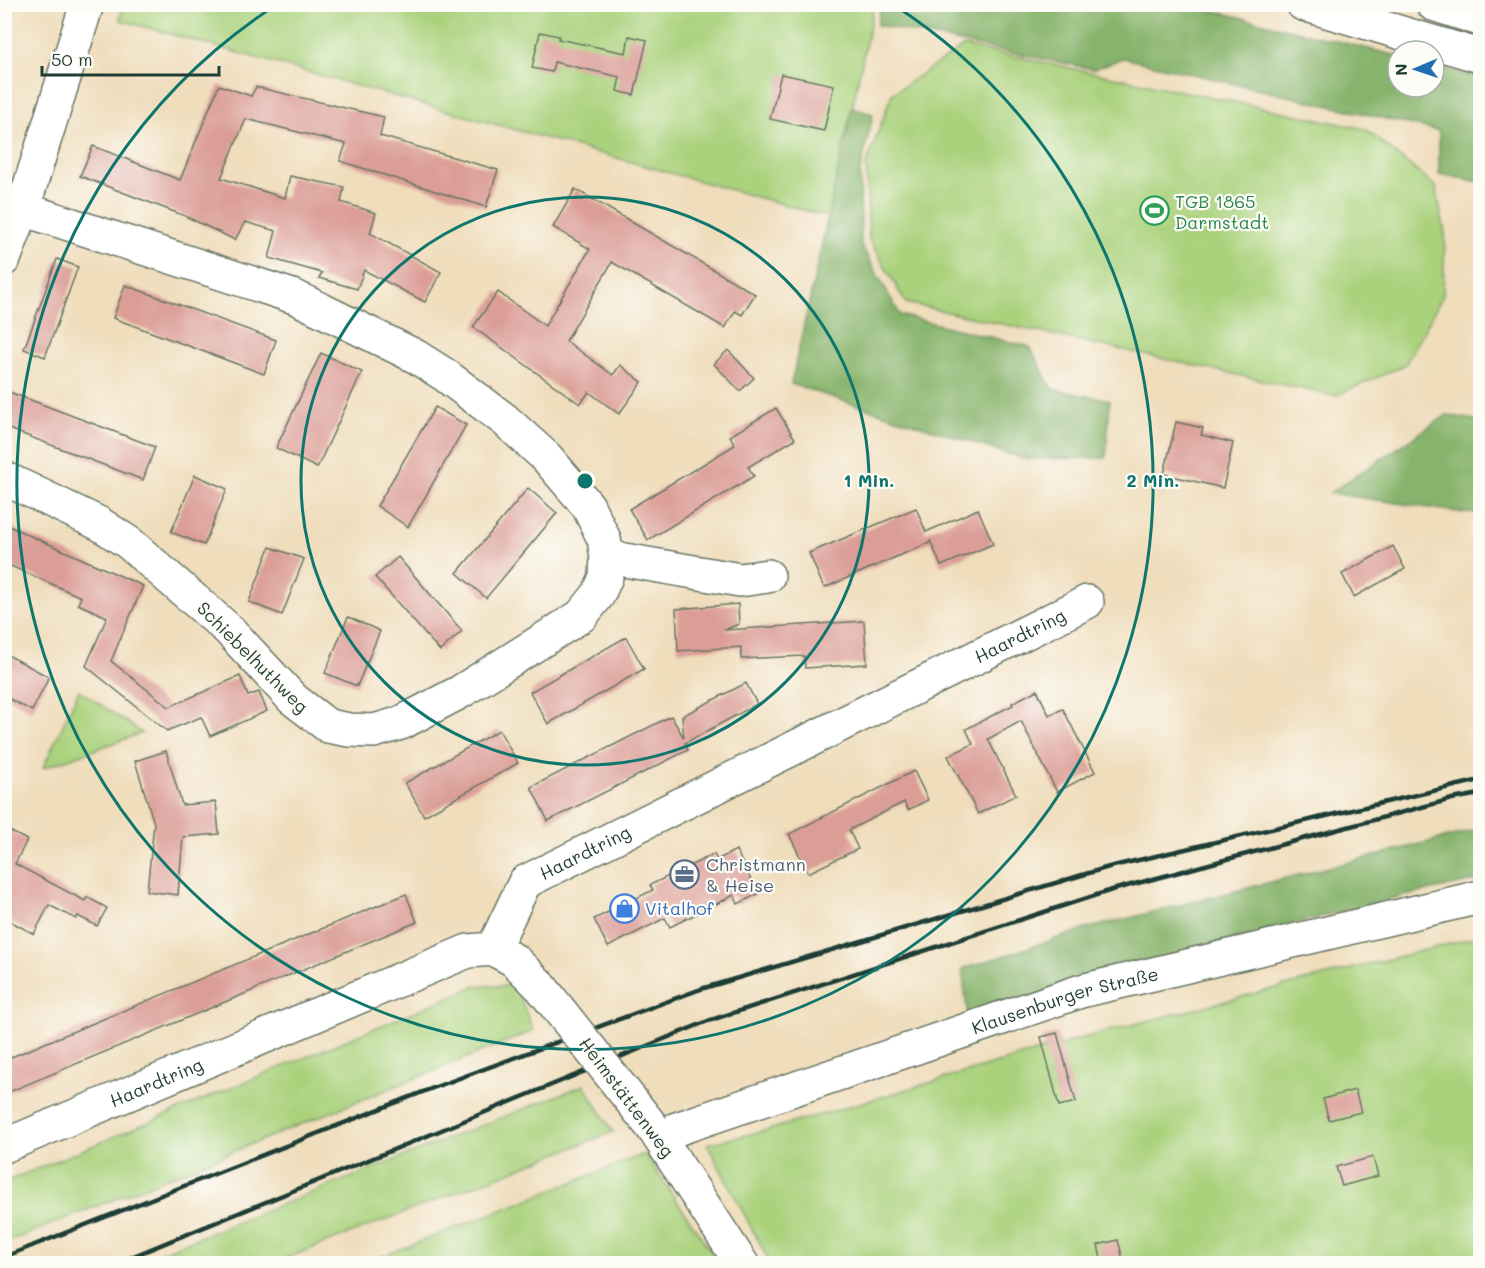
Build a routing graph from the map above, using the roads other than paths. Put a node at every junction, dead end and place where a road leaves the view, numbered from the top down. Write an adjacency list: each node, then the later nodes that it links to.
1 (64, 4): 7 (street)
2 (87, 4): 7 (street)
3 (1303, 4): 6 (street)
4 (1433, 4): 5 (street)
5 (1480, 19)
6 (1480, 56)
7 (11, 211): 8 (street); 10 (street, Schiebelhuthweg)
8 (4, 259)
9 (4, 478): 10 (street, Schiebelhuthweg)
10 (607, 557): 11 (street)
11 (768, 576)
12 (1087, 602): 14 (street, Haardtring)
13 (1480, 897): 15 (street, Klausenburger Straße)
14 (493, 949): 15 (street, Heimstättenweg, bridge); 16 (street, Haardtring)
15 (656, 1131): 17 (street, Heimstättenweg)
16 (4, 1146)
17 (742, 1263)

